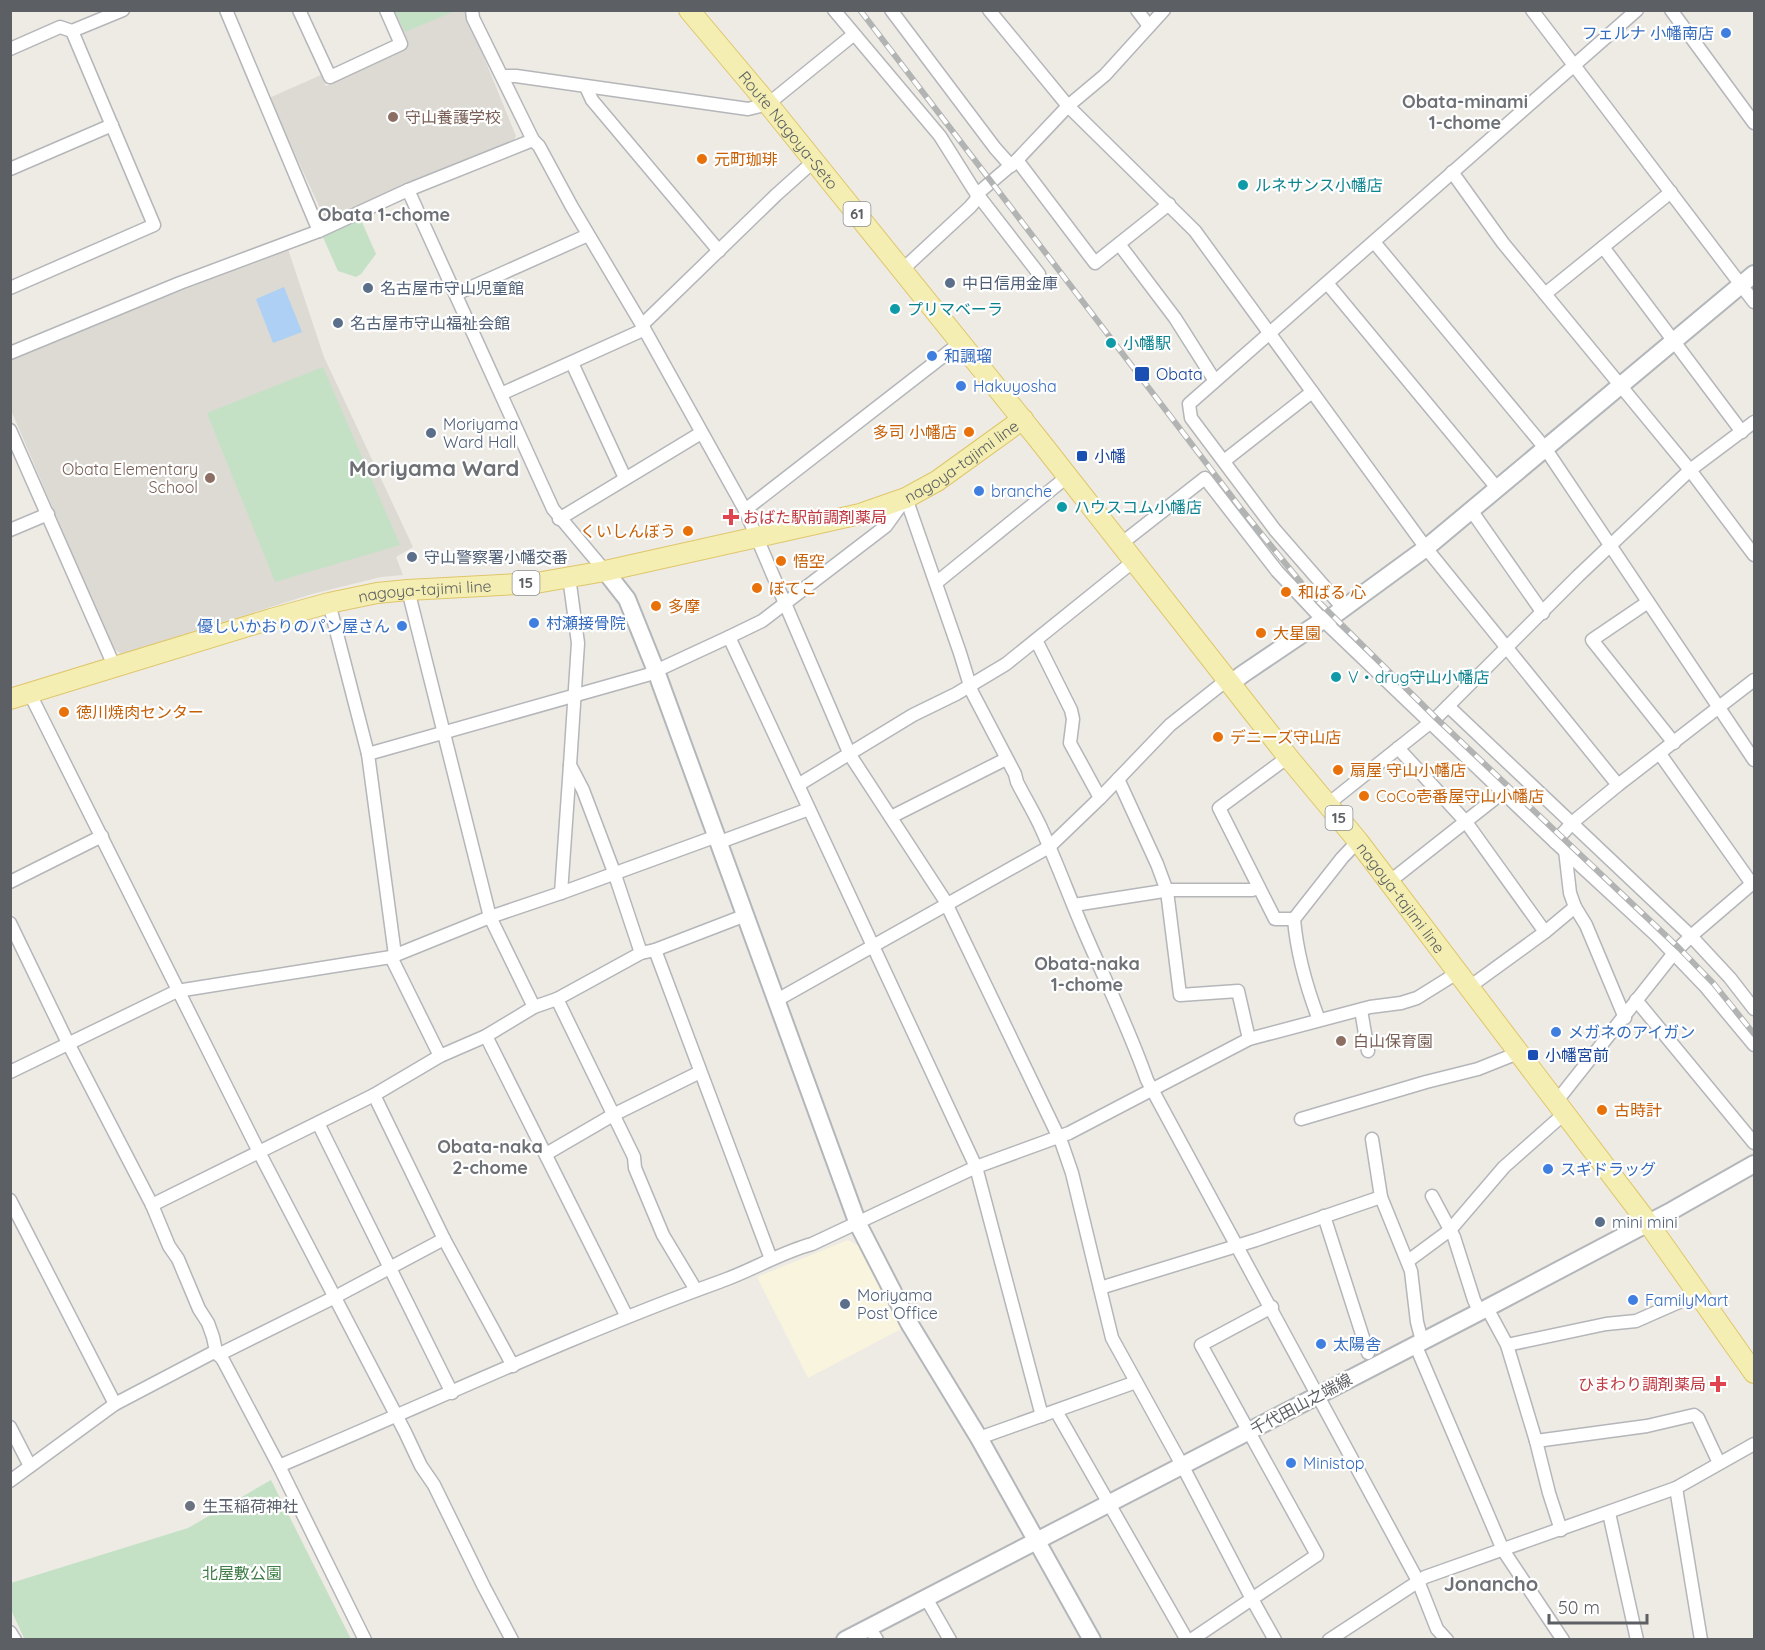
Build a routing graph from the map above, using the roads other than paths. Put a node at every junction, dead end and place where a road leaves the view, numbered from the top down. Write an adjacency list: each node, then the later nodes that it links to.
1 (123, 10): 16 (street)
2 (226, 10): 35 (street)
3 (299, 10): 4 (street)
4 (386, 10)
5 (472, 10): 20 (street)
6 (689, 10): 22 (main road, Route Nagoya-Seto / 61)
7 (834, 10): 17 (street)
8 (891, 10): 28 (street)
9 (989, 10): 23 (street)
10 (1137, 10): 15 (street)
11 (1164, 10): 15 (street)
12 (1532, 10): 19 (street)
13 (1637, 10): 19 (street)
14 (1671, 10): 24 (street)
15 (1149, 26): 23 (street)
16 (72, 31): 18 (street); 25 (street)
17 (854, 35): 22 (street); 33 (street)
18 (10, 49)
19 (1575, 65): 30 (street); 32 (street)
20 (502, 76): 21 (street); 26 (street)
21 (586, 87): 22 (street); 40 (street)
22 (768, 104): 27 (main road, Route Nagoya-Seto / 61)
23 (1068, 106): 28 (street); 34 (street)
24 (1755, 123)
25 (112, 125): 29 (street); 46 (street)
26 (533, 140): 31 (street); 36 (street)
27 (814, 161): 40 (street); 41 (main road, Route Nagoya-Seto / 61)
28 (1014, 163): 33 (street); 38 (street)
29 (10, 170)
30 (1452, 172): 37 (street); 48 (street)
31 (408, 190): 35 (street); 47 (street)
32 (1671, 192): 39 (street); 45 (street)
33 (977, 194): 41 (street); 42 (street)
34 (1168, 204): 38 (street); 51 (street)
35 (319, 231): 54 (street)
36 (588, 235): 47 (street); 50 (street)
37 (1374, 242): 44 (street); 65 (street)
38 (1119, 244): 56 (street)
39 (1603, 247): 48 (street); 52 (street)
40 (719, 251): 50 (street)
41 (902, 270): 53 (main road, Route Nagoya-Seto / 61)
42 (1039, 274)
43 (1755, 274): 45 (street)
44 (1327, 283): 51 (street); 70 (street)
45 (1742, 285): 49 (street); 52 (street)
46 (10, 288)
47 (456, 294): 59 (street)
48 (1545, 294): 57 (street)
49 (1755, 302)
50 (643, 328): 55 (street); 64 (street)
51 (1270, 333): 56 (street); 58 (street)
52 (1674, 341): 57 (street); 63 (street)
53 (960, 343): 60 (main road, Route Nagoya-Seto / 61); 72 (street)
54 (10, 353)
55 (572, 363): 59 (street); 69 (street)
56 (1215, 381): 66 (street)
57 (1622, 386): 65 (street); 67 (street)
58 (1312, 392): 66 (street); 80 (street)
59 (501, 394): 75 (street)
60 (1025, 418): 68 (main road, nagoya-tajimi line / 15); 71 (main road, nagoya-tajimi line / 15)
61 (1755, 422): 63 (street)
62 (10, 430): 74 (street)
63 (1742, 432): 67 (street)
64 (701, 433): 69 (street); 72 (street)
65 (1545, 448): 70 (street); 79 (street)
66 (1224, 461): 90 (street)
67 (1690, 470): 79 (street); 81 (street)
68 (1068, 476): 78 (main road, nagoya-tajimi line / 15); 85 (street)
69 (625, 478): 75 (street)
70 (1497, 488): 73 (street)
71 (906, 498): 77 (main road, nagoya-tajimi line / 15); 85 (street); 89 (street)
72 (745, 510): 77 (street)
73 (1471, 510): 80 (street); 91 (street)
74 (48, 514): 76 (street); 96 (street)
75 (559, 519): 83 (street)
76 (10, 530)
77 (756, 537): 83 (main road, nagoya-tajimi line / 15); 89 (street)
78 (1122, 543): 82 (main road, nagoya-tajimi line / 15); 92 (street)
79 (1611, 546): 87 (street); 91 (street)
80 (1426, 548): 90 (street); 95 (street)
81 (1755, 555)
82 (1135, 560): 94 (street); 99 (main road, nagoya-tajimi line / 15)
83 (605, 571): 84 (main road, nagoya-tajimi line / 15); 97 (street)
84 (569, 577): 86 (main road, nagoya-tajimi line / 15); 102 (street)
85 (936, 583): 100 (street)
86 (408, 590): 88 (main road, nagoya-tajimi line / 15); 107 (street)
87 (1648, 602): 105 (street); 108 (street)
88 (329, 603): 96 (main road, nagoya-tajimi line / 15); 110 (street)
89 (784, 604): 93 (street); 112 (street)
90 (1343, 608): 92 (street)
91 (1543, 613): 95 (street)
92 (1323, 620): 99 (street); 106 (street)
93 (729, 637): 97 (street); 118 (street)
94 (1036, 639): 100 (street); 121 (street)
95 (1507, 649): 104 (street); 119 (street)
96 (115, 668): 101 (main road, nagoya-tajimi line / 15)
97 (656, 670): 102 (street); 128 (street)
98 (1755, 680): 105 (street)
99 (1230, 681): 113 (main road, nagoya-tajimi line / 15); 117 (street)
100 (970, 686): 112 (street); 114 (street)
101 (30, 694): 103 (main road, nagoya-tajimi line / 15); 127 (street)
102 (575, 695): 107 (street); 116 (street)
103 (10, 699)
104 (1448, 706): 106 (street); 126 (street)
105 (1719, 708): 108 (street); 115 (street)
106 (1430, 723): 109 (street); 120 (street)
107 (444, 732): 110 (street); 143 (street)
108 (1674, 743): 111 (street)
109 (1398, 748): 122 (street); 125 (street)
110 (368, 754): 152 (street)
111 (1660, 754): 119 (street); 135 (street)
112 (850, 755): 118 (street); 124 (street)
113 (1288, 757): 122 (main road, nagoya-tajimi line / 15); 136 (street)
114 (1006, 759): 124 (street); 131 (street)
115 (1755, 760)
116 (570, 765): 132 (street); 138 (street)
117 (1118, 779): 121 (street); 137 (street)
118 (798, 785): 123 (street)
119 (1618, 785): 126 (street)
120 (1503, 792): 125 (street); 130 (street)
121 (1100, 798): 131 (street)
122 (1328, 804): 129 (main road, nagoya-tajimi line / 15)
123 (809, 808): 128 (street); 148 (street)
124 (891, 817): 139 (street)
125 (1466, 822): 134 (street); 146 (street)
126 (1573, 822): 130 (street); 147 (street)
127 (102, 836): 133 (street); 154 (street)
128 (718, 839): 132 (street); 142 (street)
129 (1358, 841): 134 (main road, nagoya-tajimi line / 15); 144 (street)
130 (1560, 846): 141 (street); 151 (street)
131 (1049, 847): 139 (street); 140 (street)
132 (614, 872): 138 (street); 150 (street)
133 (10, 882)
134 (1389, 882): 153 (main road, nagoya-tajimi line / 15)
135 (1753, 883): 147 (street)
136 (1259, 888): 137 (street); 144 (street)
137 (1167, 891): 140 (street); 164 (street)
138 (561, 893): 143 (street)
139 (947, 905): 148 (street); 178 (street)
140 (1074, 905): 172 (street)
141 (1575, 907): 146 (street); 161 (street)
142 (746, 915): 149 (street); 156 (street)
143 (490, 917): 152 (street); 158 (street)
144 (1294, 919): 162 (street)
145 (10, 923): 165 (street)
146 (1545, 932): 153 (street)
147 (1691, 936): 151 (street); 159 (street)
148 (874, 946): 156 (street); 184 (street)
149 (655, 950): 150 (street); 171 (street)
150 (641, 953): 155 (street)
151 (1674, 953): 157 (street); 166 (street)
152 (393, 956): 154 (street); 169 (street)
153 (1463, 980): 160 (street); 168 (main road, nagoya-tajimi line / 15)
154 (177, 991): 165 (street); 181 (street)
155 (557, 999): 158 (street); 175 (street)
156 (777, 1000): 191 (street)
157 (1636, 1000): 161 (street); 180 (street)
158 (534, 1007): 163 (street)
159 (1755, 1009)
160 (1361, 1010): 162 (street); 167 (street)
161 (1624, 1018): 174 (street)
162 (1319, 1020): 164 (street)
163 (486, 1036): 169 (street); 182 (street)
164 (1249, 1039): 172 (street)
165 (68, 1043): 170 (street); 188 (street)
166 (1755, 1045)
167 (1368, 1051)
168 (1518, 1053): 174 (main road, nagoya-tajimi line / 15); 176 (street)
169 (441, 1056): 173 (street)
170 (10, 1072)
171 (700, 1072): 175 (street); 195 (street)
172 (1152, 1090): 178 (street); 194 (street)
173 (374, 1095): 177 (street); 193 (street)
174 (1560, 1107): 190 (main road, nagoya-tajimi line / 15); 192 (street)
175 (613, 1115): 182 (street); 199 (street)
176 (1301, 1119)
177 (318, 1123): 181 (street); 197 (street)
178 (1058, 1138): 184 (street); 198 (street)
179 (1372, 1139): 186 (street)
180 (1755, 1143)
181 (259, 1152): 188 (street); 201 (street)
182 (546, 1154): 204 (street)
183 (1755, 1164): 190 (street, 千代田山之端線)
184 (976, 1167): 191 (street); 216 (street)
185 (1432, 1196): 192 (street)
186 (1381, 1197): 189 (street); 196 (street)
187 (10, 1200): 214 (street)
188 (152, 1205): 207 (street)
189 (1324, 1216): 194 (street); 208 (street)
190 (1648, 1223): 200 (main road, nagoya-tajimi line / 15); 203 (street, 千代田山之端線)
191 (858, 1224): 195 (street); 220 (street)
192 (1450, 1230): 196 (street); 203 (street)
193 (444, 1239): 197 (street); 209 (street)
194 (1236, 1245): 198 (street); 202 (street)
195 (771, 1259): 199 (street)
196 (1408, 1262): 205 (street)
197 (390, 1268): 201 (street); 212 (street)
198 (1100, 1288): 211 (street)
199 (696, 1290): 204 (street)
200 (1697, 1292): 206 (street); 210 (main road, nagoya-tajimi line / 15)
201 (335, 1297): 207 (street); 217 (street)
202 (1272, 1307): 213 (street); 219 (street)
203 (1483, 1309): 205 (street, 千代田山之端線); 206 (street)
204 (627, 1317): 209 (street)
205 (1418, 1342): 213 (street, 千代田山之端線); 233 (street)
206 (1507, 1345): 221 (street)
207 (217, 1353): 214 (street); 226 (street)
208 (1368, 1353)
209 (513, 1366): 212 (street)
210 (1755, 1373)
211 (1136, 1382): 215 (street); 224 (street)
212 (452, 1393): 217 (street)
213 (1318, 1396): 219 (street, 千代田山之端線); 234 (street)
214 (115, 1404): 225 (street)
215 (1056, 1411): 216 (street); 229 (street)
216 (1042, 1416): 220 (street)
217 (396, 1417): 226 (street); 241 (street)
218 (10, 1427): 225 (street)
219 (1249, 1431): 224 (street, 千代田山之端線); 236 (street)
220 (979, 1438): 232 (street)
221 (1536, 1441): 223 (street); 231 (street)
222 (1755, 1444): 223 (street)
223 (1719, 1463): 228 (street)
224 (1182, 1465): 229 (street, 千代田山之端線); 236 (street)
225 (30, 1466): 227 (street)
226 (279, 1466): 240 (street)
227 (10, 1481)
228 (1677, 1488): 230 (street); 251 (street)
229 (1109, 1503): 232 (street, 千代田山之端線); 245 (street)
230 (1610, 1513): 231 (street); 250 (street)
231 (1561, 1530): 233 (street)
232 (1036, 1541): 235 (street, 千代田山之端線); 244 (street)
233 (1503, 1550): 234 (street); 249 (street)
234 (1418, 1581): 247 (street); 248 (street)
235 (926, 1598): 238 (street, 千代田山之端線); 243 (street)
236 (1252, 1599): 245 (street); 246 (street)
237 (10, 1632): 239 (street)
238 (873, 1633): 242 (street, 千代田山之端線)
239 (15, 1640)
240 (365, 1640)
241 (512, 1640)
242 (845, 1640)
243 (950, 1640)
244 (1092, 1640)
245 (1189, 1640)
246 (1275, 1640)
247 (1329, 1640)
248 (1447, 1640)
249 (1563, 1640)
250 (1637, 1640)
251 (1701, 1640)

